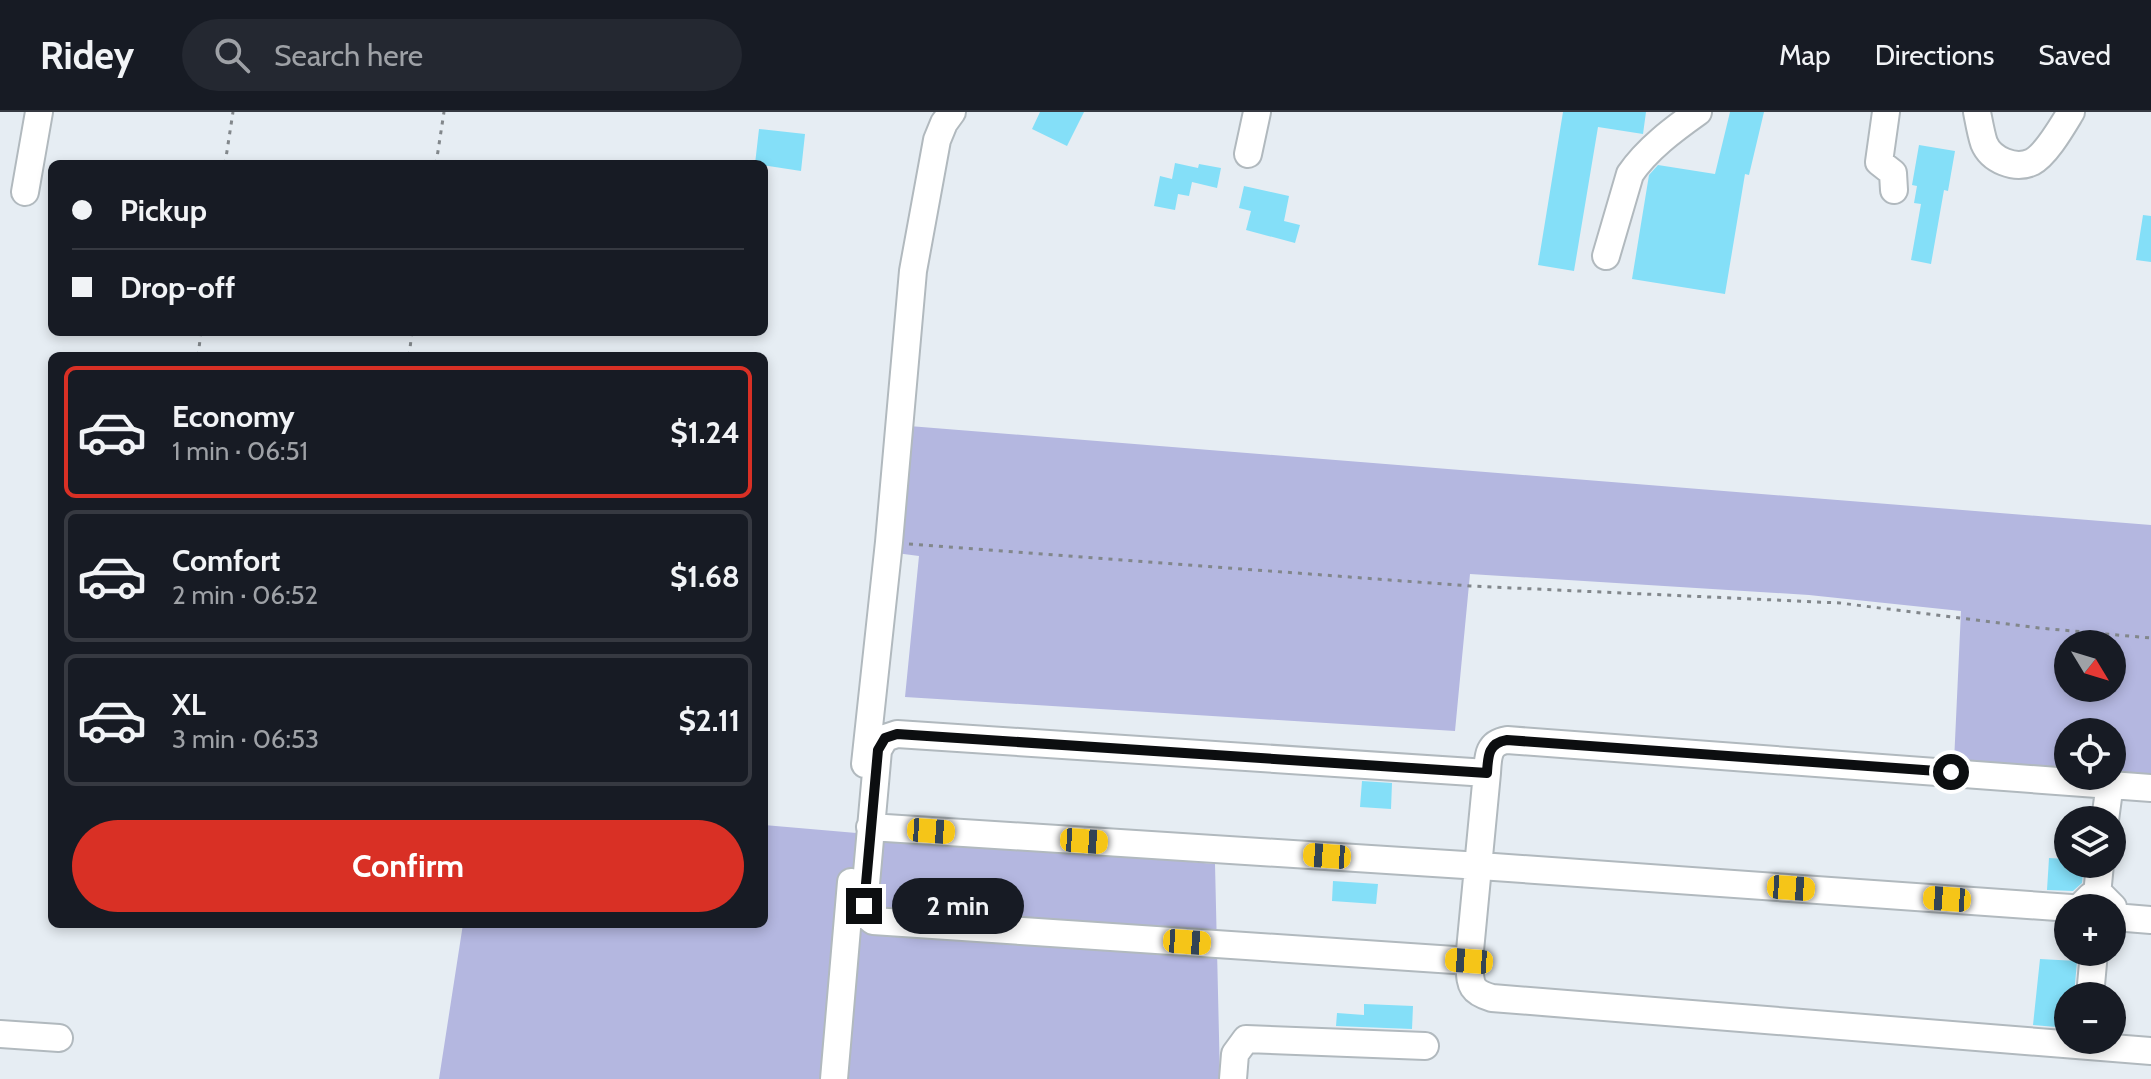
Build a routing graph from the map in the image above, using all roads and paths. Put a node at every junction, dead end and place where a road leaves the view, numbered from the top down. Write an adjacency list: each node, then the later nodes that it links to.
1 (39, 112): 14 (street)
2 (233, 112): 11 (path)
3 (444, 112): 12 (path)
4 (1257, 112): 10 (street)
5 (1698, 112): 15 (street)
6 (1886, 112): 13 (street)
7 (1977, 112): 8 (street)
8 (2071, 112)
9 (941, 116): 16 (street)
10 (1248, 154)
11 (226, 160)
12 (437, 160)
13 (1894, 190)
14 (25, 192)
15 (1606, 256)
16 (889, 542): 17 (path); 34 (street)
17 (2151, 638)
18 (1487, 773): 19 (street); 22 (street); 23 (street)
19 (2054, 779)
20 (2126, 785): 21 (street)
21 (2151, 788)
22 (870, 827): 23 (street); 27 (street)
23 (1480, 866): 24 (street); 27 (street)
24 (2054, 907)
25 (2126, 919): 26 (street)
26 (2151, 920)
27 (1469, 961): 30 (street)
28 (0, 1034): 29 (street)
29 (59, 1038)
30 (2054, 1041)
31 (1425, 1046): 35 (street)
32 (2126, 1048): 33 (street)
33 (2151, 1051)
34 (834, 1079)
35 (1233, 1079)

